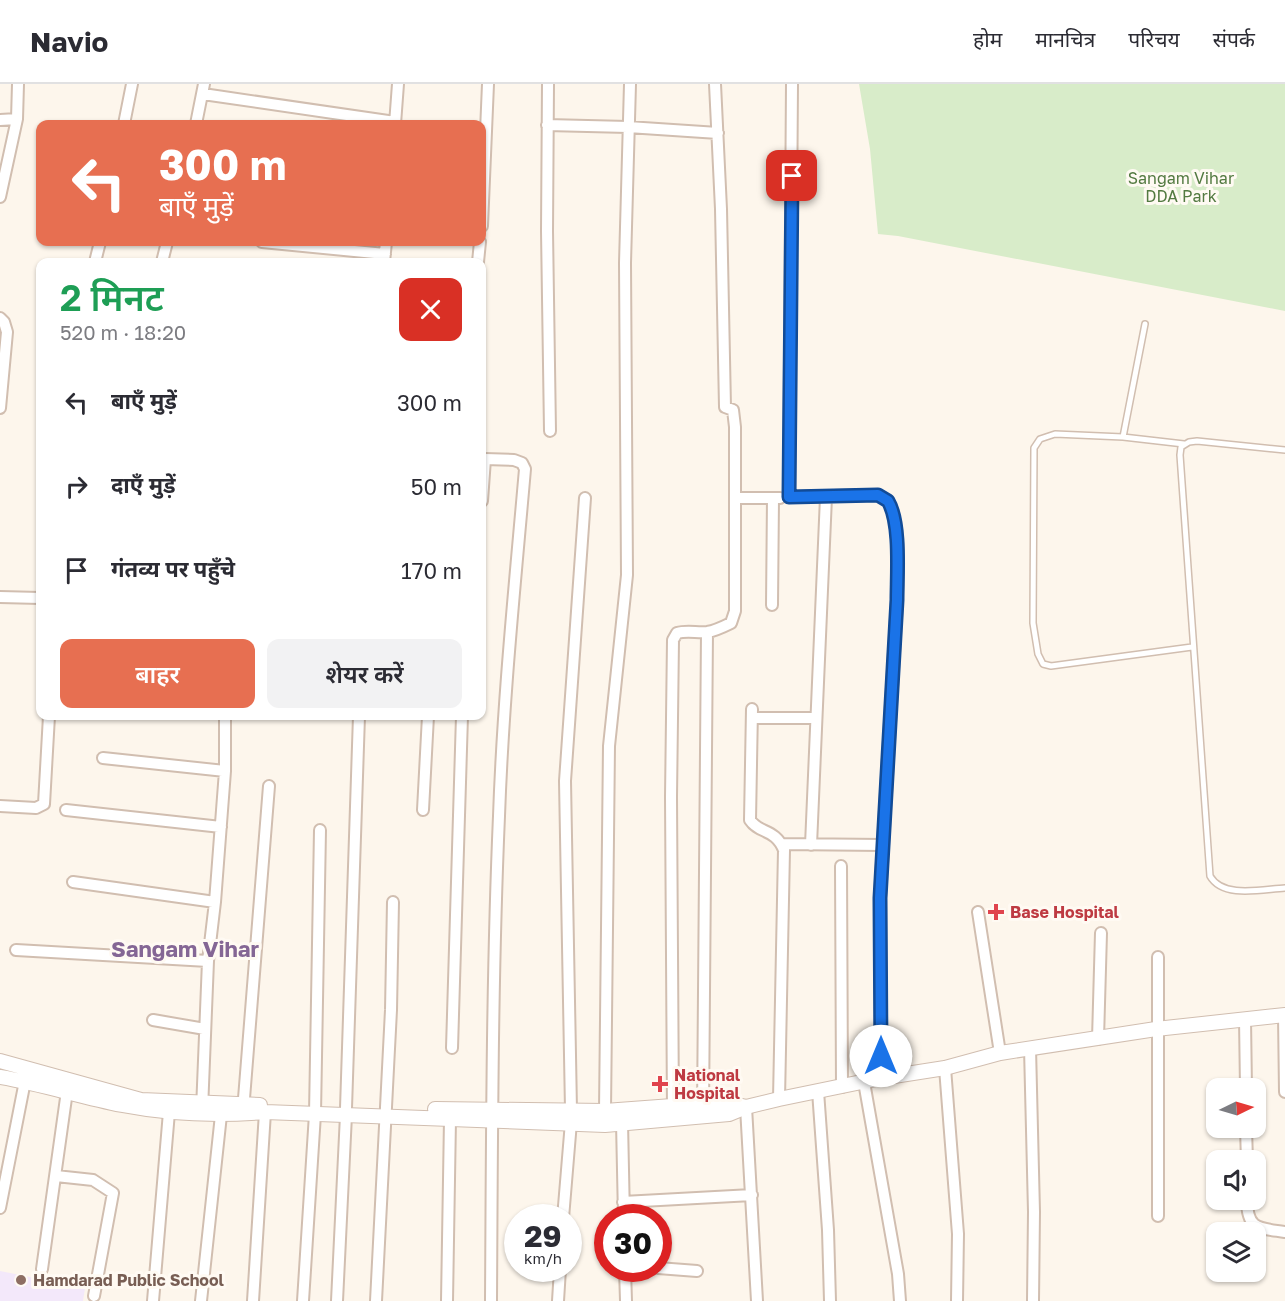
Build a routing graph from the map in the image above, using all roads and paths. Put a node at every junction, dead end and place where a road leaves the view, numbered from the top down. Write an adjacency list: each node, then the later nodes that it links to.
1 (18, 84): 10 (street)
2 (132, 84): 12 (street)
3 (398, 84): 15 (street)
4 (488, 84): 18 (street)
5 (548, 84): 16 (street)
6 (630, 84): 17 (street)
7 (715, 84): 19 (street)
8 (792, 84): 32 (street)
9 (204, 89): 13 (street); 14 (street)
10 (17, 119): 11 (street); 20 (street)
11 (0, 120)
12 (125, 120)
13 (197, 120)
14 (378, 120)
15 (395, 120)
16 (547, 125): 17 (street); 27 (street)
17 (628, 127): 19 (street); 95 (street)
18 (486, 131)
19 (718, 133): 35 (street)
20 (2, 178): 21 (street)
21 (0, 197)
22 (314, 246): 23 (street)
23 (384, 258)
24 (0, 318): 26 (street)
25 (1145, 324): 28 (lane)
26 (0, 408)
27 (550, 431)
28 (1123, 437): 29 (lane); 41 (lane)
29 (1184, 444): 30 (lane); 41 (lane)
30 (1285, 450)
31 (486, 459): 102 (street)
32 (789, 497): 33 (street); 36 (street)
33 (826, 497): 42 (street); 58 (street)
34 (585, 498): 103 (street)
35 (735, 498): 36 (street); 40 (street)
36 (773, 498): 39 (street)
37 (0, 597): 38 (street)
38 (36, 598)
39 (772, 605)
40 (706, 632): 93 (street); 99 (street)
41 (1192, 647): 61 (lane)
42 (816, 718): 56 (street); 57 (street)
43 (49, 720): 51 (street)
44 (225, 720): 49 (street)
45 (359, 720): 98 (street)
46 (428, 720): 53 (street)
47 (462, 720): 75 (street)
48 (102, 758): 49 (street)
49 (225, 771): 54 (street)
50 (268, 786): 92 (street)
51 (0, 806)
52 (66, 810): 54 (street)
53 (423, 810)
54 (221, 827): 62 (street)
55 (320, 830): 94 (street)
56 (782, 844): 57 (street); 89 (street)
57 (811, 845): 58 (street)
58 (884, 845): 81 (street)
59 (841, 866): 85 (street)
60 (73, 882): 62 (street)
61 (1285, 888)
62 (215, 902): 68 (street)
63 (393, 902): 100 (street)
64 (978, 912): 77 (street)
65 (1101, 933): 74 (street)
66 (16, 950): 68 (street)
67 (1158, 957): 73 (street)
68 (208, 961): 72 (street)
69 (1284, 1015): 70 (street); 88 (street)
70 (1245, 1019): 73 (street); 82 (street)
71 (153, 1020): 72 (street)
72 (205, 1029): 91 (street)
73 (1156, 1029): 74 (street); 112 (street)
74 (1098, 1039): 76 (street)
75 (452, 1048)
76 (1030, 1048): 77 (street); 134 (street)
77 (1000, 1053): 79 (street)
78 (0, 1061): 91 (street)
79 (945, 1068): 81 (street); 133 (street)
80 (0, 1077): 83 (street)
81 (881, 1078): 84 (street)
82 (1246, 1078)
83 (25, 1081): 86 (street); 110 (street)
84 (864, 1082): 85 (street); 132 (street)
85 (842, 1087): 87 (street)
86 (68, 1091): 96 (street); 106 (street)
87 (818, 1091): 89 (street); 131 (street)
88 (1285, 1092)
89 (779, 1099): 90 (street)
90 (746, 1107): 93 (street); 107 (street)
91 (202, 1108): 92 (street); 96 (street); 101 (street)
92 (243, 1109): 94 (street); 97 (street); 101 (street)
93 (703, 1109): 99 (street)
94 (315, 1110): 97 (street); 98 (street); 123 (street)
95 (605, 1111): 99 (street); 103 (street)
96 (169, 1112): 120 (street)
97 (265, 1112): 122 (street)
98 (346, 1112): 100 (street); 124 (street)
99 (673, 1112): 105 (street)
100 (386, 1113): 102 (street); 104 (street); 125 (street)
101 (221, 1115): 121 (street)
102 (492, 1115): 103 (street); 104 (street); 127 (street)
103 (571, 1116): 105 (street); 109 (street)
104 (450, 1119): 126 (street)
105 (622, 1122): 108 (street)
106 (56, 1176): 114 (street); 119 (street)
107 (752, 1195): 108 (street); 130 (street)
108 (623, 1202)
109 (564, 1204)
110 (0, 1208)
111 (1248, 1210): 113 (street)
112 (1158, 1216)
113 (1285, 1232)
114 (42, 1269)
115 (672, 1269): 116 (street)
116 (697, 1270)
117 (559, 1282): 128 (street)
118 (625, 1282): 129 (street)
119 (94, 1296)
120 (153, 1301)
121 (201, 1301)
122 (253, 1301)
123 (303, 1301)
124 (337, 1301)
125 (376, 1301)
126 (447, 1301)
127 (491, 1301)
128 (558, 1301)
129 (626, 1301)
130 (757, 1301)
131 (830, 1301)
132 (900, 1301)
133 (957, 1301)
134 (1033, 1301)

